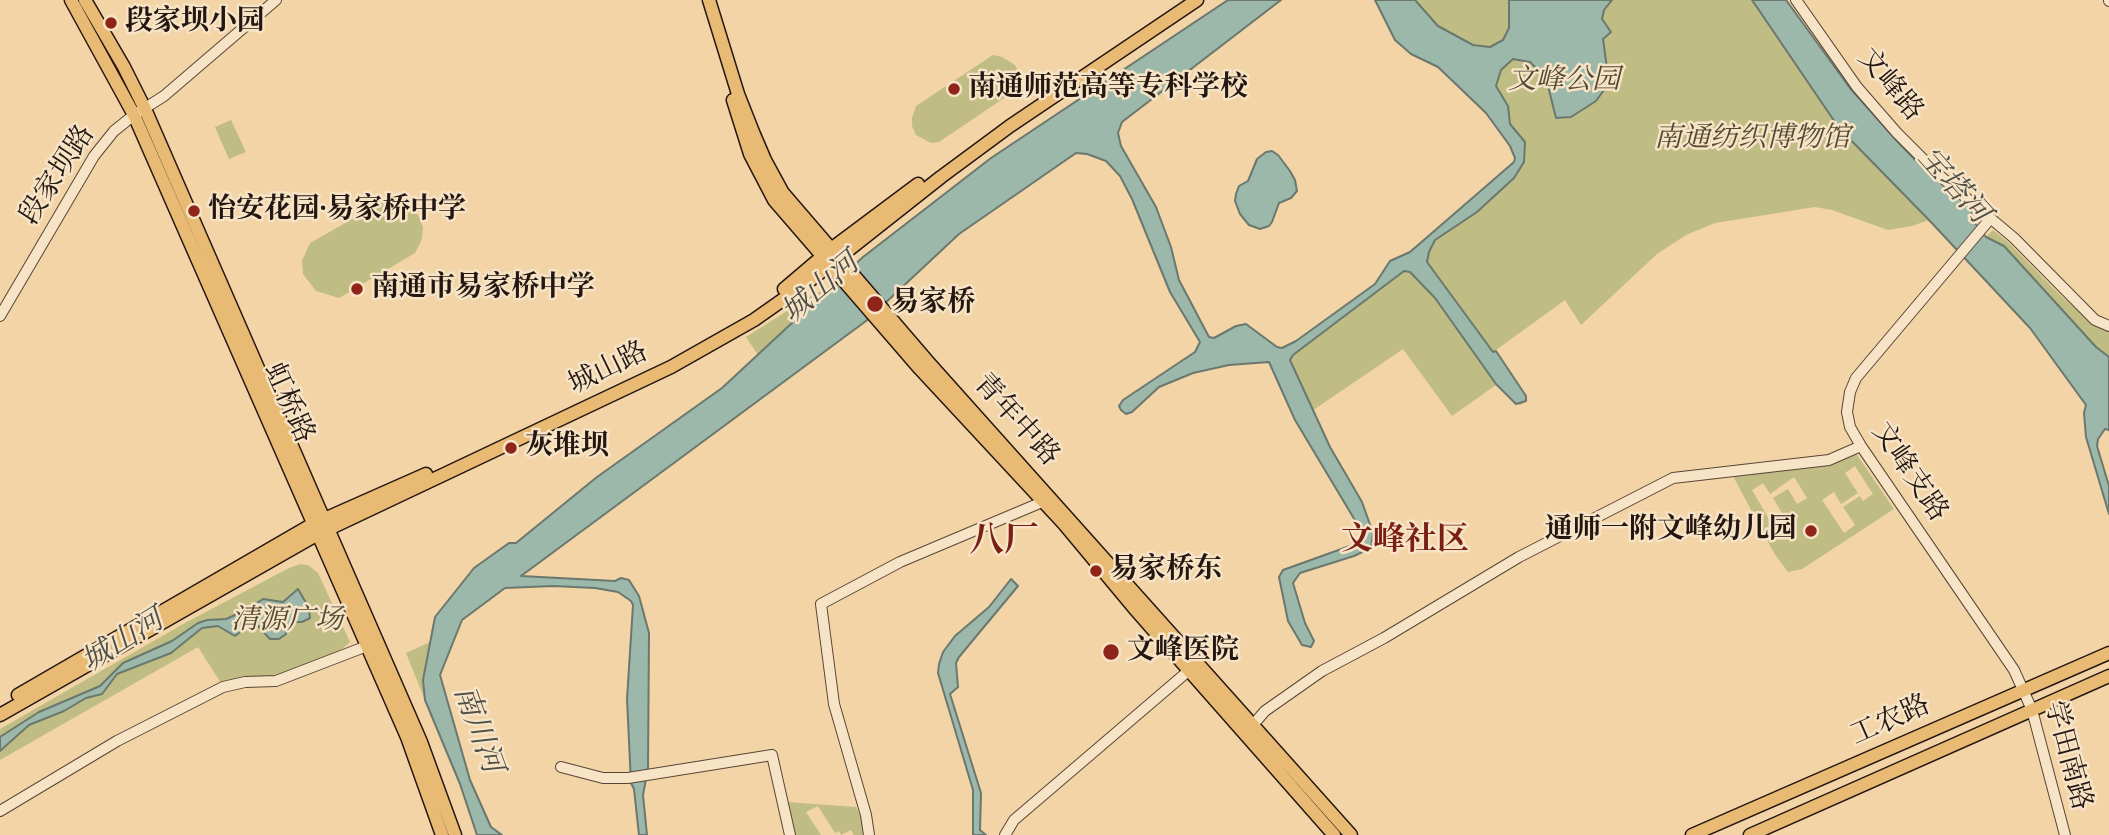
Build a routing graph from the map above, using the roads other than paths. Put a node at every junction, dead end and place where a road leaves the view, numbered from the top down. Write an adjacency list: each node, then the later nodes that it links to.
1 (71, 0): 9 (main road, 虹桥路)
2 (85, 0): 9 (main road, 虹桥路)
3 (276, 0): 9 (street, 段家坝路)
4 (701, 0): 11 (main road, 青年中路)
5 (709, 0): 11 (main road, 青年中路)
6 (1183, 0): 11 (main road, 城山路)
7 (1197, 0): 11 (main road, 城山路)
8 (1796, 0): 10 (street, 文峰路)
9 (139, 112): 12 (street, 段家坝路); 16 (main road, 虹桥路)
10 (1987, 222): 13 (street, 文峰路); 14 (street, 文峰支路)
11 (835, 262): 15 (main road, 青年中路); 16 (main road, 城山路)
12 (0, 316)
13 (2109, 326)
14 (1861, 446): 21 (street, 文峰支路); 25 (street)
15 (1046, 500): 19 (main road, 青年中路); 31 (street)
16 (321, 526): 17 (main road, 虹桥路); 22 (main road, 城山路); 24 (main road, 城山路); 29 (main road, 虹桥路)
17 (367, 646): 27 (street); 28 (main road, 虹桥路)
18 (2109, 653): 21 (main road, 工农路)
19 (1193, 667): 25 (main road, 青年中路); 32 (street); 33 (main road, 青年中路)
20 (2109, 676): 23 (main road, 工农路)
21 (2024, 690): 23 (street, 学田南路); 35 (main road, 工农路)
22 (0, 706)
23 (2032, 709): 36 (main road, 工农路); 37 (street, 学田南路)
24 (0, 715)
25 (1252, 726): 34 (main road, 青年中路)
26 (561, 767): 30 (street)
27 (0, 811)
28 (442, 835)
29 (455, 835)
30 (790, 835)
31 (869, 835)
32 (1005, 835)
33 (1334, 835)
34 (1351, 835)
35 (1692, 835)
36 (1750, 835)
37 (2065, 835)

